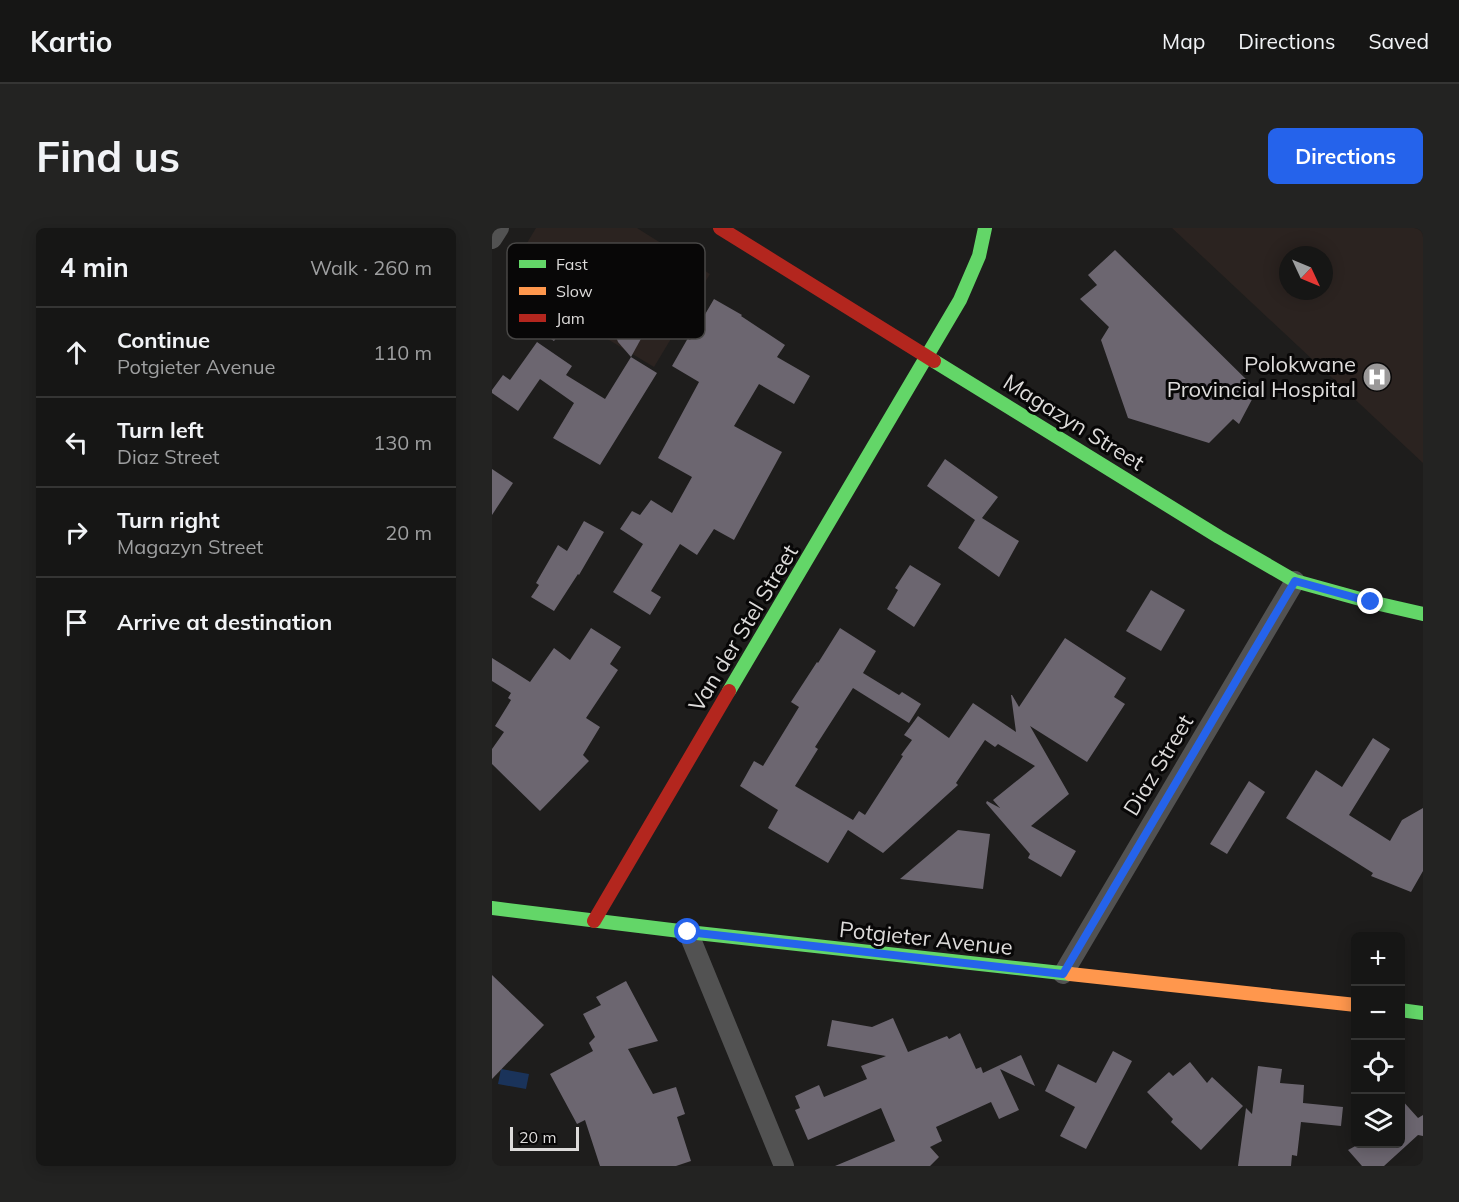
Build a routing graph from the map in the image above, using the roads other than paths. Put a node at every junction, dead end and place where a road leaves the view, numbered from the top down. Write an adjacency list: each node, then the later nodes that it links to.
1 (499, 228): 4 (street)
2 (720, 228): 5 (street, Magazyn Street)
3 (985, 228): 5 (street, Van der Stel Street)
4 (492, 239)
5 (928, 356): 6 (street, Magazyn Street); 9 (street, Van der Stel Street)
6 (1295, 581): 7 (street, Magazyn Street); 11 (street, Diaz Street)
7 (1423, 614)
8 (492, 908): 9 (street, Potgieter Avenue)
9 (594, 921): 10 (street, Potgieter Avenue)
10 (688, 932): 11 (street, Potgieter Avenue); 15 (street)
11 (1063, 974): 12 (street, Potgieter Avenue)
12 (1351, 1004)
13 (1405, 1011): 14 (street)
14 (1423, 1013)
15 (784, 1166)

